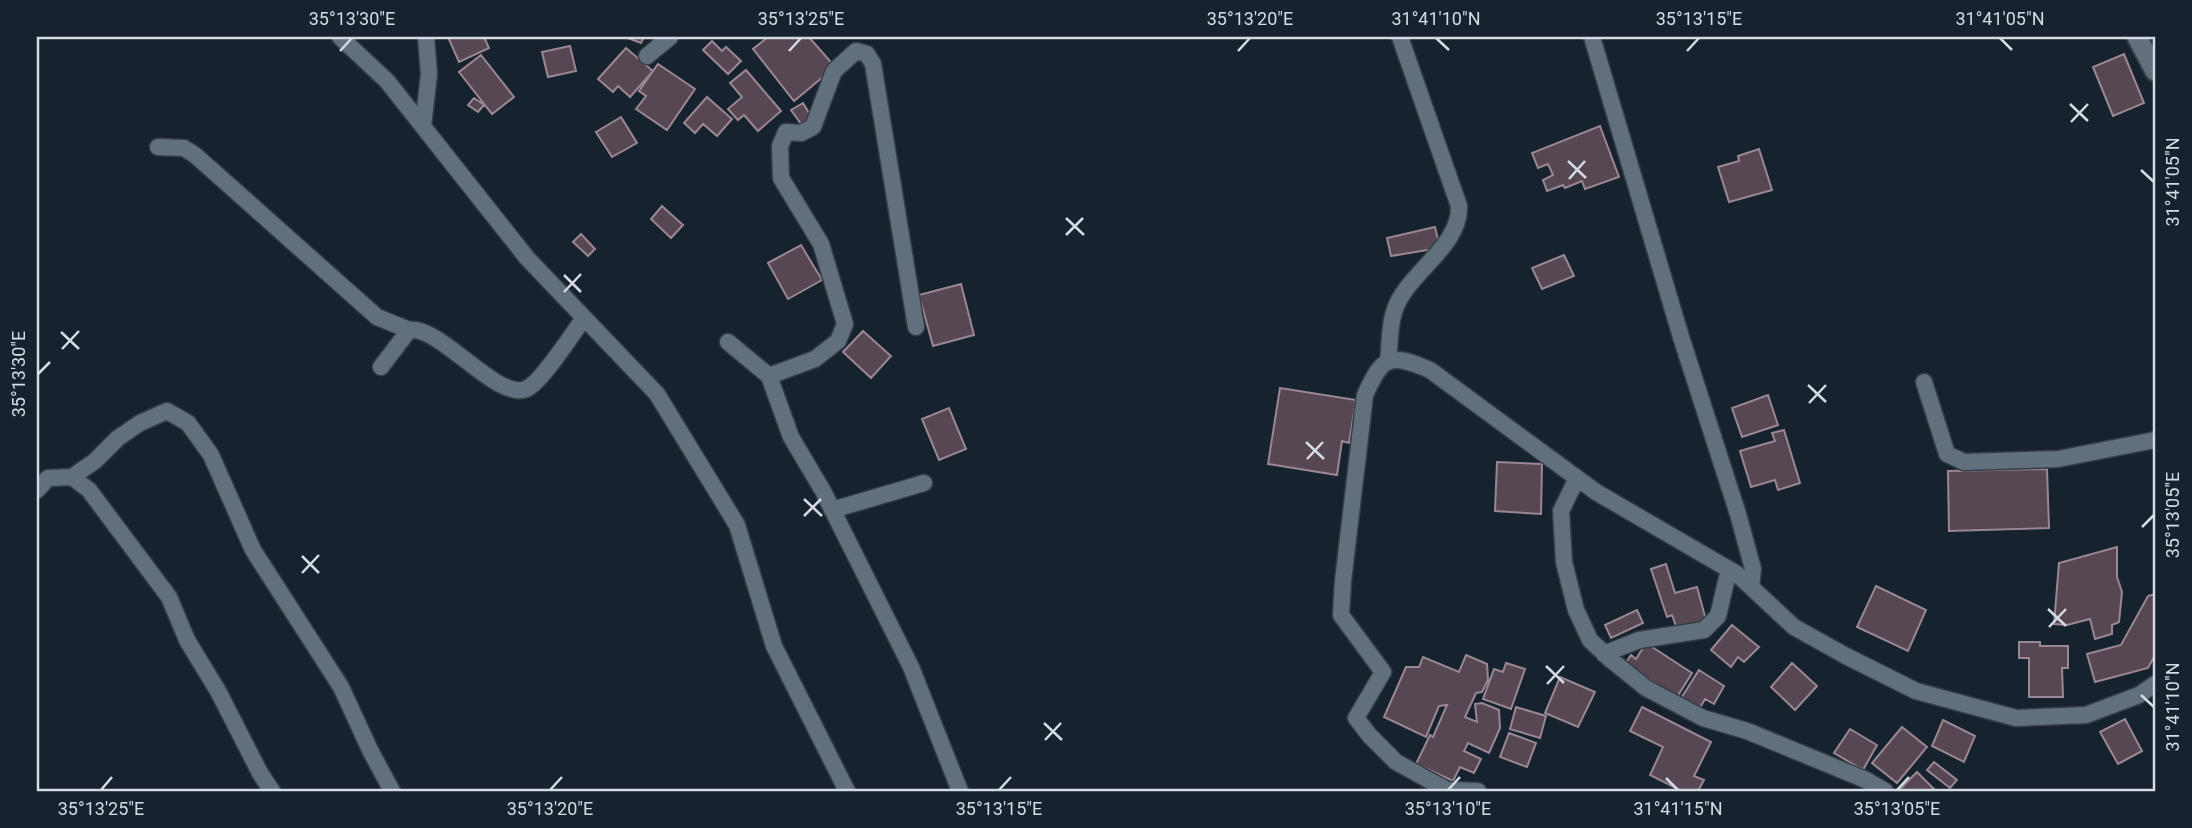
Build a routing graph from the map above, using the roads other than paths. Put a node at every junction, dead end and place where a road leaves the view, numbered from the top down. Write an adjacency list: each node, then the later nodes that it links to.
1 (340, 37): 10 (street)
2 (426, 37): 10 (street)
3 (670, 37): 8 (street)
4 (1400, 37): 16 (street)
5 (1592, 37): 27 (street)
6 (2137, 37): 9 (street)
7 (854, 44): 13 (street); 18 (street)
8 (647, 56)
9 (2155, 71)
10 (423, 126): 12 (street)
11 (158, 147): 14 (street)
12 (584, 318): 14 (street); 32 (street)
13 (916, 327)
14 (409, 330): 17 (street)
15 (728, 342): 18 (street)
16 (1388, 362): 22 (street); 34 (street)
17 (381, 367)
18 (769, 376): 25 (street)
19 (1924, 382): 20 (street)
20 (2155, 440)
21 (72, 477): 24 (street); 30 (street); 31 (street)
22 (1577, 478): 26 (street); 28 (street)
23 (924, 483): 25 (street)
24 (37, 490)
25 (832, 510): 33 (street)
26 (1729, 569): 27 (street); 28 (street)
27 (1751, 587): 29 (street)
28 (1604, 654): 35 (street)
29 (2155, 684)
30 (272, 791)
31 (392, 791)
32 (847, 791)
33 (960, 791)
34 (1478, 791)
35 (1885, 791)

